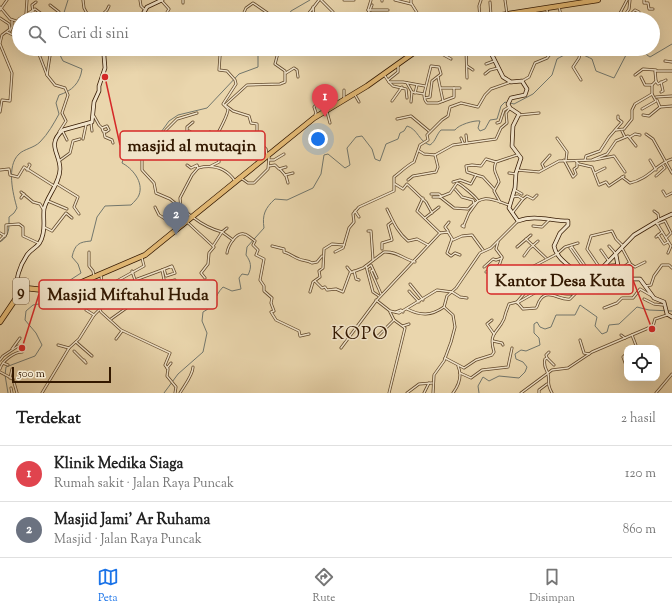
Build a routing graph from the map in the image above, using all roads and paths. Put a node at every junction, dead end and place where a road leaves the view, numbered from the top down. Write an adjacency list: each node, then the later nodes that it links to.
1 (7, 0): 28 (street)
2 (27, 0): 35 (street)
3 (83, 0): 39 (street)
4 (140, 0): 32 (street)
5 (162, 0): 32 (main road); 41 (street)
6 (183, 0): 21 (street)
7 (320, 0): 27 (street); 46 (street)
8 (344, 0): 9 (street)
9 (354, 0)
10 (370, 0): 33 (street)
11 (395, 0): 22 (street)
12 (411, 0): 22 (street)
13 (481, 0): 48 (street)
14 (505, 0): 50 (street)
15 (598, 0): 20 (highway)
16 (629, 0): 54 (street); 55 (street)
17 (644, 0): 30 (street)
18 (36, 2): 31 (street)
19 (490, 2): 49 (street)
20 (566, 2): 26 (highway)
21 (183, 3)
22 (411, 4): 47 (street)
23 (50, 5): 38 (street)
24 (372, 5): 33 (street)
25 (109, 6): 40 (street)
26 (559, 6): 29 (highway); 53 (street)
27 (313, 7): 44 (street); 45 (street)
28 (0, 8): 57 (street)
29 (546, 8): 51 (highway); 52 (street)
30 (653, 9)
31 (33, 10): 36 (street); 37 (street)
32 (145, 10)
33 (369, 10): 34 (street)
34 (388, 10)
35 (26, 12)
36 (30, 12)
37 (40, 12)
38 (59, 12)
39 (86, 12)
40 (105, 12)
41 (167, 12)
42 (244, 12): 43 (street)
43 (267, 12)
44 (310, 12)
45 (313, 12)
46 (333, 12)
47 (417, 12)
48 (479, 12)
49 (493, 12)
50 (507, 12)
51 (520, 12)
52 (547, 12)
53 (560, 12)
54 (621, 12)
55 (628, 12)
56 (0, 18): 58 (street)
57 (12, 21): 58 (street)
58 (10, 31): 59 (street)
59 (6, 33): 60 (street); 61 (street)
60 (12, 35)
61 (0, 44): 124 (street)
62 (39, 56): 85 (street)
63 (51, 56): 85 (street)
64 (104, 56): 136 (main road)
65 (220, 56): 127 (street)
66 (278, 56): 84 (street)
67 (409, 56): 77 (highway, 9)
68 (446, 56): 73 (street)
69 (466, 56): 79 (street)
70 (492, 56): 74 (main road)
71 (548, 56): 96 (street)
72 (579, 56): 93 (street)
73 (451, 59)
74 (494, 61): 78 (street); 80 (main road)
75 (665, 61): 76 (street)
76 (672, 62)
77 (398, 64): 86 (highway, 9); 95 (street)
78 (486, 64)
79 (467, 66): 81 (street); 92 (street)
80 (498, 68): 87 (street); 99 (main road)
81 (473, 70)
82 (656, 70): 83 (street); 88 (street); 97 (street)
83 (672, 71)
84 (286, 73): 89 (street); 127 (street)
85 (47, 74): 153 (street)
86 (384, 74): 95 (street); 111 (highway, 9)
87 (485, 74)
88 (634, 75)
89 (298, 77)
90 (438, 77): 103 (street); 105 (street); 117 (street)
91 (641, 77): 102 (street)
92 (467, 78)
93 (580, 80)
94 (666, 80): 100 (street)
95 (389, 81): 98 (street); 104 (street)
96 (522, 81): 99 (main road); 126 (main road)
97 (656, 81): 100 (street); 102 (street)
98 (407, 82): 101 (street); 109 (street)
99 (510, 82): 152 (street)
100 (661, 82): 110 (street)
101 (417, 85): 103 (street); 112 (street)
102 (652, 85): 114 (street)
103 (426, 86): 113 (street)
104 (402, 87): 116 (street); 120 (street)
105 (441, 88): 106 (street); 121 (street)
106 (454, 88): 107 (street); 121 (street)
107 (460, 88)
108 (344, 90): 118 (street)
109 (412, 92): 112 (street); 123 (street)
110 (661, 92)
111 (355, 93): 118 (highway, 9); 122 (street)
112 (415, 93): 113 (street)
113 (424, 94): 117 (street)
114 (652, 94): 119 (street); 150 (street)
115 (672, 96): 119 (street)
116 (407, 98)
117 (425, 98): 121 (street)
118 (344, 99): 131 (highway, 9)
119 (656, 99): 129 (street); 130 (street)
120 (392, 101)
121 (443, 101)
122 (359, 102)
123 (411, 102)
124 (1, 104): 132 (street)
125 (317, 104): 139 (street)
126 (509, 105): 137 (main road); 145 (street); 175 (street)
127 (225, 106): 158 (street); 189 (street)
128 (672, 106): 129 (street)
129 (660, 107): 135 (street)
130 (642, 109)
131 (326, 110): 139 (highway, 9); 144 (street)
132 (0, 112)
133 (197, 113): 178 (street)
134 (539, 113): 137 (street)
135 (643, 115)
136 (93, 116): 143 (main road); 148 (street)
137 (519, 116): 186 (main road)
138 (618, 116): 146 (street)
139 (314, 118): 189 (highway, 9)
140 (397, 119): 152 (street)
141 (625, 121): 146 (street)
142 (193, 122): 155 (street)
143 (92, 123): 147 (main road); 151 (street)
144 (330, 123)
145 (497, 123)
146 (621, 123): 149 (street)
147 (86, 125): 153 (main road); 167 (street)
148 (102, 128): 154 (street); 154 (street)
149 (616, 130): 150 (street); 192 (street)
150 (622, 130): 165 (street)
151 (92, 131)
152 (430, 131): 182 (street)
153 (61, 132): 168 (street); 195 (main road)
154 (104, 132): 172 (street)
155 (187, 132): 161 (street); 162 (street)
156 (210, 132): 158 (street)
157 (646, 134): 196 (street)
158 (216, 135): 181 (street)
159 (466, 135): 175 (street)
160 (640, 135): 166 (street)
161 (186, 136): 162 (street); 178 (street)
162 (197, 136): 180 (street)
163 (462, 138): 174 (street)
164 (557, 138): 171 (street)
165 (626, 138): 166 (street); 193 (street)
166 (630, 138): 177 (street)
167 (83, 139)
168 (67, 140)
169 (80, 140): 195 (street)
170 (555, 141): 171 (street)
171 (560, 142): 191 (street)
172 (113, 143)
173 (198, 143): 179 (street)
174 (463, 143): 175 (street); 187 (street)
175 (467, 143)
176 (194, 145): 179 (street)
177 (636, 146)
178 (154, 147): 253 (street)
179 (201, 147): 180 (street); 183 (street)
180 (206, 148): 181 (street); 184 (street)
181 (208, 150): 202 (street)
182 (419, 151): 187 (street); 229 (street)
183 (196, 153)
184 (202, 153)
185 (284, 154): 189 (street)
186 (518, 154): 197 (street); 215 (main road)
187 (435, 155): 224 (street)
188 (550, 155): 206 (street)
189 (268, 157): 203 (street); 223 (highway, 9)
190 (672, 159): 196 (street)
191 (565, 160): 198 (street); 198 (street); 206 (street)
192 (585, 160): 193 (street); 198 (street)
193 (592, 160): 216 (street)
194 (650, 160): 213 (street)
195 (59, 161): 228 (main road)
196 (666, 161): 200 (street); 208 (street)
197 (496, 162): 221 (street); 231 (street)
198 (577, 162): 218 (street)
199 (29, 164): 212 (street)
200 (663, 164): 213 (street); 222 (street)
201 (187, 165): 205 (street)
202 (211, 166): 205 (street); 225 (street)
203 (269, 166): 210 (street); 223 (street)
204 (286, 167): 210 (street)
205 (198, 168): 253 (street)
206 (545, 168): 215 (street)
207 (605, 168): 218 (street)
208 (669, 168): 209 (street); 219 (street)
209 (672, 168)
210 (280, 169): 220 (street)
211 (0, 170): 212 (street)
212 (27, 170): 228 (street)
213 (656, 170): 218 (street)
214 (509, 172): 215 (street)
215 (517, 172): 232 (main road)
216 (625, 172)
217 (293, 173): 220 (street)
218 (595, 173)
219 (672, 173)
220 (286, 175): 227 (street)
221 (476, 175): 226 (street); 231 (street)
222 (656, 176)
223 (241, 178): 225 (highway, 9)
224 (408, 180)
225 (236, 182): 263 (highway, 9)
226 (453, 182)
227 (288, 183)
228 (55, 184): 246 (main road); 261 (street)
229 (395, 184): 244 (street); 257 (street)
230 (453, 189): 240 (street); 247 (street); 249 (street)
231 (494, 189): 248 (street)
232 (515, 190): 238 (street); 242 (main road)
233 (663, 191): 235 (street)
234 (21, 192): 236 (street)
235 (672, 193)
236 (24, 194): 243 (street); 256 (street)
237 (431, 194): 240 (street)
238 (522, 194)
239 (537, 194): 245 (street)
240 (441, 196): 241 (street); 249 (street)
241 (432, 197)
242 (512, 197): 245 (street); 250 (main road)
243 (21, 198)
244 (423, 198): 260 (street); 266 (street)
245 (523, 200): 259 (street)
246 (48, 201): 254 (street); 256 (main road)
247 (478, 202): 248 (street); 249 (street); 274 (street)
248 (500, 202): 250 (street)
249 (474, 203)
250 (509, 205): 259 (main road)
251 (155, 207): 269 (street)
252 (439, 207): 260 (street)
253 (181, 208): 263 (street); 269 (street)
254 (67, 209)
255 (387, 209): 271 (street)
256 (44, 211): 276 (main road)
257 (356, 211): 264 (street); 297 (street)
258 (654, 211): 273 (street)
259 (512, 212): 268 (main road)
260 (432, 213): 266 (street)
261 (79, 214)
262 (672, 214): 273 (main road)
263 (193, 217): 270 (highway, 9); 280 (street)
264 (359, 217)
265 (72, 218): 276 (street)
266 (425, 218): 284 (street)
267 (550, 219): 268 (main road); 275 (street); 313 (main road)
268 (518, 221): 293 (street)
269 (170, 222): 278 (street)
270 (187, 222): 278 (highway, 9); 299 (street)
271 (393, 222): 298 (street); 306 (street)
272 (449, 222): 281 (street)
273 (657, 222): 282 (street); 287 (street); 305 (main road)
274 (464, 225)
275 (533, 226)
276 (44, 227): 296 (main road)
277 (227, 228): 280 (street)
278 (176, 231): 318 (highway, 9)
279 (368, 231): 322 (street)
280 (222, 232): 291 (street); 299 (street)
281 (448, 232): 284 (street); 288 (street)
282 (662, 232): 287 (street); 294 (street)
283 (0, 233): 286 (street)
284 (440, 233): 298 (street)
285 (531, 235): 289 (street)
286 (5, 236): 290 (street); 296 (street)
287 (666, 238): 294 (street)
288 (452, 239): 307 (street); 315 (street)
289 (526, 239): 301 (street); 304 (street)
290 (0, 240)
291 (233, 240): 311 (street); 400 (street)
292 (538, 241): 301 (street)
293 (498, 242): 307 (street); 319 (street)
294 (668, 242): 303 (street)
295 (578, 243): 313 (street)
296 (40, 244): 369 (main road)
297 (344, 245): 310 (street); 316 (street)
298 (428, 245): 323 (street)
299 (213, 246): 350 (street)
300 (272, 246): 316 (street)
301 (532, 246): 317 (street); 320 (street)
302 (609, 246): 314 (street)
303 (671, 246): 312 (street)
304 (518, 247)
305 (622, 248): 314 (main road); 326 (street); 332 (street)
306 (382, 249)
307 (483, 250): 373 (street)
308 (601, 250): 324 (street)
309 (89, 252): 349 (street)
310 (335, 252)
311 (228, 253)
312 (668, 253)
313 (557, 254): 320 (street); 344 (main road)
314 (616, 254): 324 (main road); 328 (main road)
315 (460, 255)
316 (322, 256): 356 (street)
317 (524, 256)
318 (141, 258): 338 (street); 346 (highway, 9)
319 (502, 258): 327 (street); 331 (street)
320 (546, 258): 352 (street)
321 (578, 258): 321 (street); 342 (street)
322 (373, 260): 323 (street); 330 (street)
323 (415, 262): 375 (street)
324 (609, 262): 332 (main road)
325 (645, 262): 326 (street)
326 (630, 264): 335 (street)
327 (499, 265): 337 (street); 352 (street)
328 (618, 266): 332 (main road); 335 (main road)
329 (347, 267): 340 (street)
330 (366, 267): 336 (street); 339 (street); 375 (street)
331 (484, 267)
332 (602, 268): 342 (main road)
333 (672, 268): 364 (street)
334 (163, 269): 334 (street); 353 (street); 357 (street)
335 (621, 269): 345 (main road)
336 (373, 270): 347 (street); 348 (street)
337 (494, 270): 341 (street); 343 (street)
338 (132, 271): 353 (street); 366 (street)
339 (354, 271): 340 (street); 355 (street)
340 (351, 272): 356 (street)
341 (486, 272)
342 (588, 272): 344 (main road)
343 (493, 273)
344 (577, 273): 359 (street)
345 (624, 273): 363 (street); 364 (main road)
346 (101, 274): 349 (highway, 9); 358 (street)
347 (375, 274): 348 (street); 351 (street)
348 (373, 275): 375 (street)
349 (94, 277): 369 (highway, 9)
350 (205, 278)
351 (377, 278)
352 (514, 278): 383 (street)
353 (135, 280): 374 (street)
354 (174, 280): 357 (street)
355 (360, 280)
356 (315, 281): 372 (street)
357 (166, 282): 367 (street)
358 (102, 283): 362 (street); 366 (street)
359 (552, 283): 383 (street); 383 (street)
360 (410, 284): 381 (street)
361 (93, 285): 362 (street)
362 (97, 285): 368 (street)
363 (610, 285)
364 (643, 285): 376 (main road)
365 (172, 286): 367 (street)
366 (106, 287): 370 (street)
367 (167, 288): 393 (street)
368 (98, 290): 370 (street); 379 (street)
369 (21, 291): 396 (highway, 9)
370 (106, 291): 374 (street)
371 (409, 291): 382 (street)
372 (310, 292)
373 (452, 292): 377 (street); 381 (street); 384 (street)
374 (106, 295): 388 (street)
375 (380, 295): 380 (street)
376 (652, 296): 385 (street); 390 (main road)
377 (467, 298)
378 (644, 299): 390 (street)
379 (92, 300)
380 (376, 300): 389 (street); 416 (street)
381 (423, 300): 382 (street)
382 (419, 302): 386 (street)
383 (517, 302): 401 (street)
384 (444, 307): 386 (street); 425 (street)
385 (604, 308)
386 (407, 309): 389 (street)
387 (86, 310): 391 (street)
388 (100, 310): 391 (street); 393 (street)
389 (390, 311): 394 (street)
390 (666, 311): 392 (main road); 403 (street)
391 (94, 315): 410 (street)
392 (672, 317)
393 (111, 319): 399 (street)
394 (394, 320): 398 (street); 404 (street)
395 (492, 320): 401 (street)
396 (0, 321)
397 (409, 324): 398 (street)
398 (403, 326): 452 (street)
399 (122, 331): 407 (street); 435 (street)
400 (309, 334)
401 (494, 334): 409 (street)
402 (622, 335): 406 (street)
403 (632, 335): 406 (street); 413 (street)
404 (378, 336)
405 (20, 338): 419 (street)
406 (625, 338): 423 (street)
407 (116, 339)
408 (580, 340): 423 (street)
409 (492, 341): 412 (street); 431 (street)
410 (76, 342): 415 (street); 422 (street)
411 (58, 345): 415 (street)
412 (503, 345)
413 (635, 345)
414 (18, 346): 419 (street)
415 (70, 348): 428 (street); 447 (street)
416 (341, 348)
417 (512, 348): 439 (street)
418 (90, 350): 422 (street)
419 (12, 351): 427 (street)
420 (22, 352): 429 (street)
421 (549, 352): 426 (street)
422 (88, 353): 424 (street)
423 (590, 354): 440 (street)
424 (92, 356)
425 (445, 358): 431 (street); 444 (street)
426 (547, 358): 433 (street); 440 (street)
427 (0, 360)
428 (84, 360)
429 (3, 363): 432 (street); 436 (street)
430 (171, 363): 435 (street)
431 (457, 364): 439 (street)
432 (8, 365)
433 (554, 365)
434 (193, 367): 451 (street)
435 (167, 368): 450 (street)
436 (0, 369)
437 (12, 369): 442 (street)
438 (0, 372): 442 (street)
439 (460, 373): 456 (street)
440 (548, 374): 445 (street); 457 (street)
441 (672, 374): 460 (street)
442 (10, 378): 449 (street)
443 (429, 383): 444 (street); 453 (street); 454 (street)
444 (432, 383): 455 (street)
445 (547, 384): 458 (street); 459 (street)
446 (11, 388): 448 (street)
447 (43, 392)
448 (12, 393)
449 (17, 393)
450 (175, 393)
451 (180, 393)
452 (389, 393)
453 (407, 393)
454 (424, 393)
455 (433, 393)
456 (453, 393)
457 (521, 393)
458 (539, 393)
459 (552, 393)
460 (656, 393)

